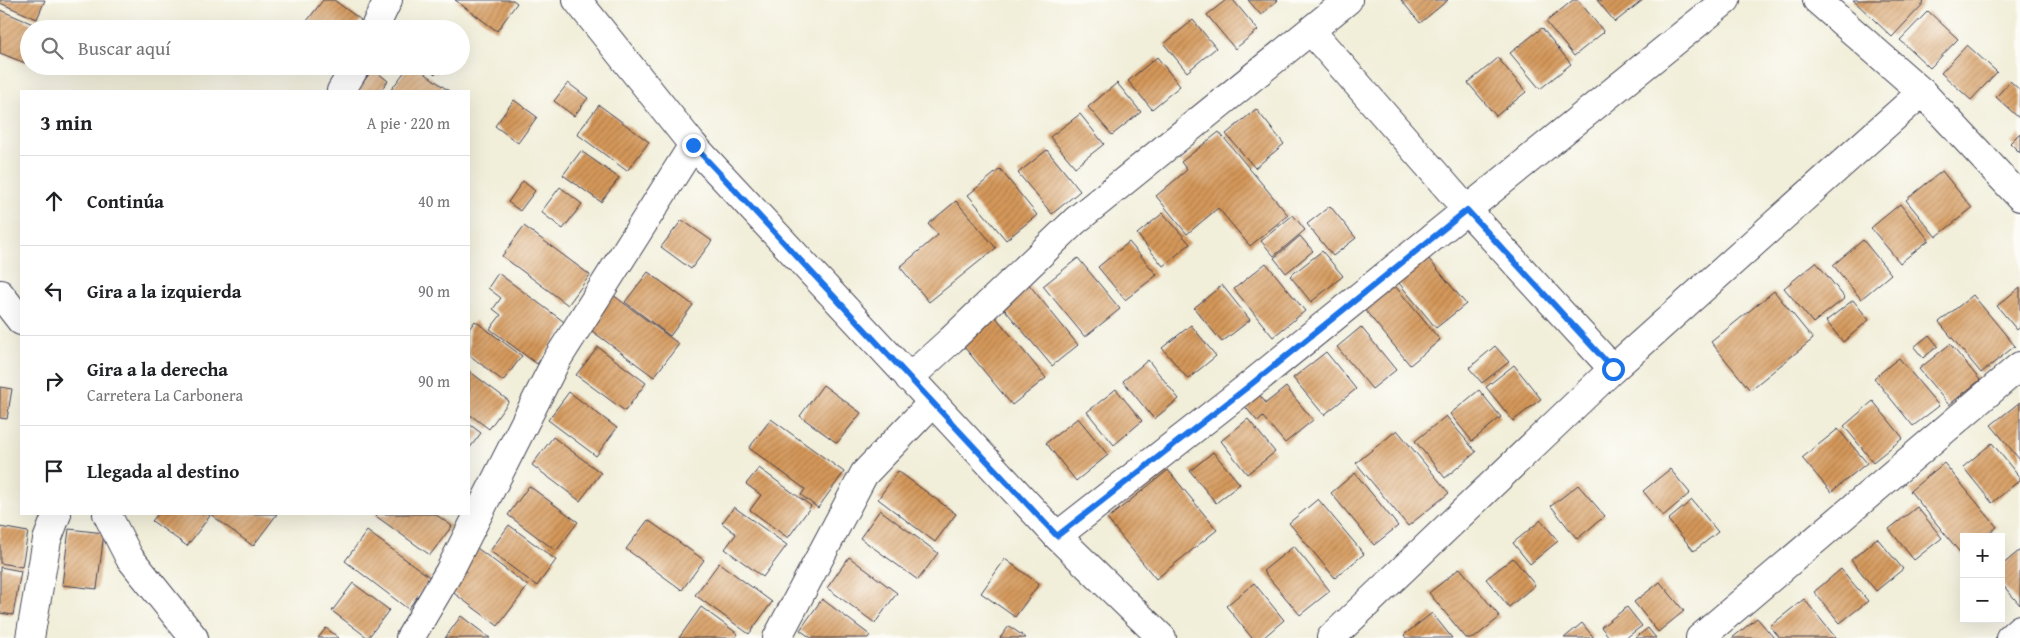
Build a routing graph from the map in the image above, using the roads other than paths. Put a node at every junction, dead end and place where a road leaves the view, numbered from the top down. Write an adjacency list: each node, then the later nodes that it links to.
1 (388, 0): 6 (street)
2 (577, 0): 11 (street)
3 (1348, 0): 7 (street)
4 (1726, 0): 13 (street)
5 (1816, 0): 10 (street)
6 (378, 20)
7 (1310, 31): 13 (street); 18 (street)
8 (351, 75): 9 (street)
9 (342, 90)
10 (1922, 92): 12 (street); 17 (street)
11 (693, 145): 18 (street); 26 (street)
12 (2020, 197)
13 (1467, 210): 17 (street); 22 (street)
14 (0, 294): 15 (street)
15 (20, 320)
16 (2020, 366): 30 (street)
17 (1613, 369): 29 (street)
18 (909, 378): 19 (street)
19 (932, 403): 22 (street); 27 (street)
20 (57, 515): 24 (street)
21 (108, 515): 25 (street)
22 (1057, 536): 28 (street)
23 (2020, 629): 31 (street)
24 (30, 638)
25 (194, 638)
26 (410, 638)
27 (777, 638)
28 (1162, 638)
29 (1331, 638)
30 (1700, 638)
31 (2010, 638)

